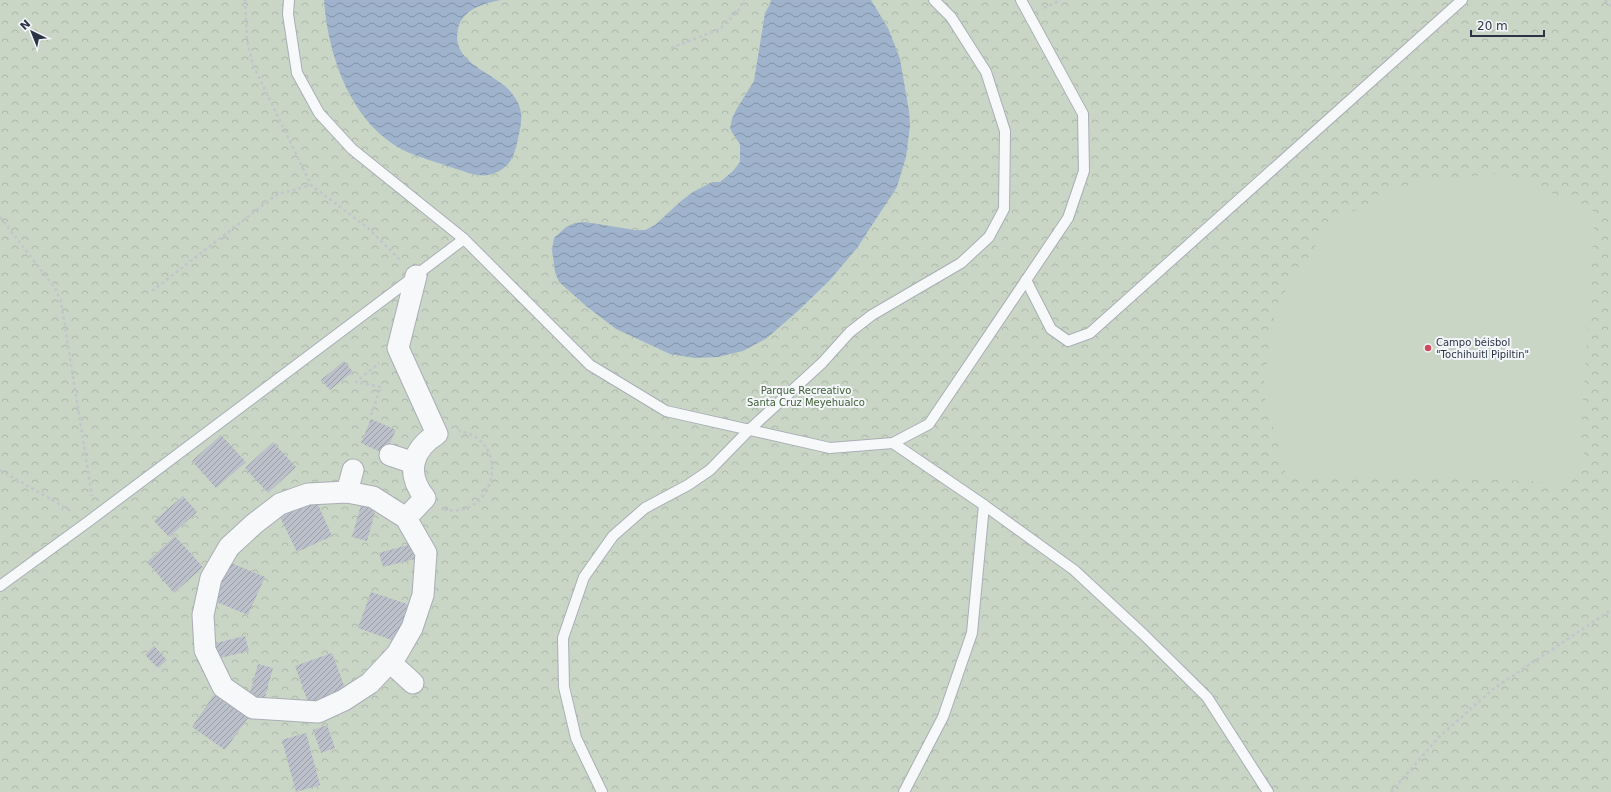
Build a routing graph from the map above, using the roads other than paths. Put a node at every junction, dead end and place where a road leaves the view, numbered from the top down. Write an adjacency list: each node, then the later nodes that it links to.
1 (289, 0): 5 (lane)
2 (934, 0): 8 (lane)
3 (1021, 0): 7 (lane)
4 (1462, 0): 7 (lane)
5 (464, 240): 6 (lane); 8 (lane)
6 (416, 276): 11 (street); 16 (lane)
7 (1026, 280): 9 (lane)
8 (749, 430): 9 (lane); 19 (lane)
9 (893, 443): 14 (lane)
10 (390, 455): 11 (street)
11 (414, 463): 15 (street)
12 (353, 470): 13 (street)
13 (347, 492): 15 (street); 17 (street)
14 (984, 505): 20 (lane); 21 (lane)
15 (406, 518): 17 (street)
16 (0, 586)
17 (390, 662): 18 (street)
18 (413, 683)
19 (602, 792)
20 (904, 792)
21 (1268, 792)

